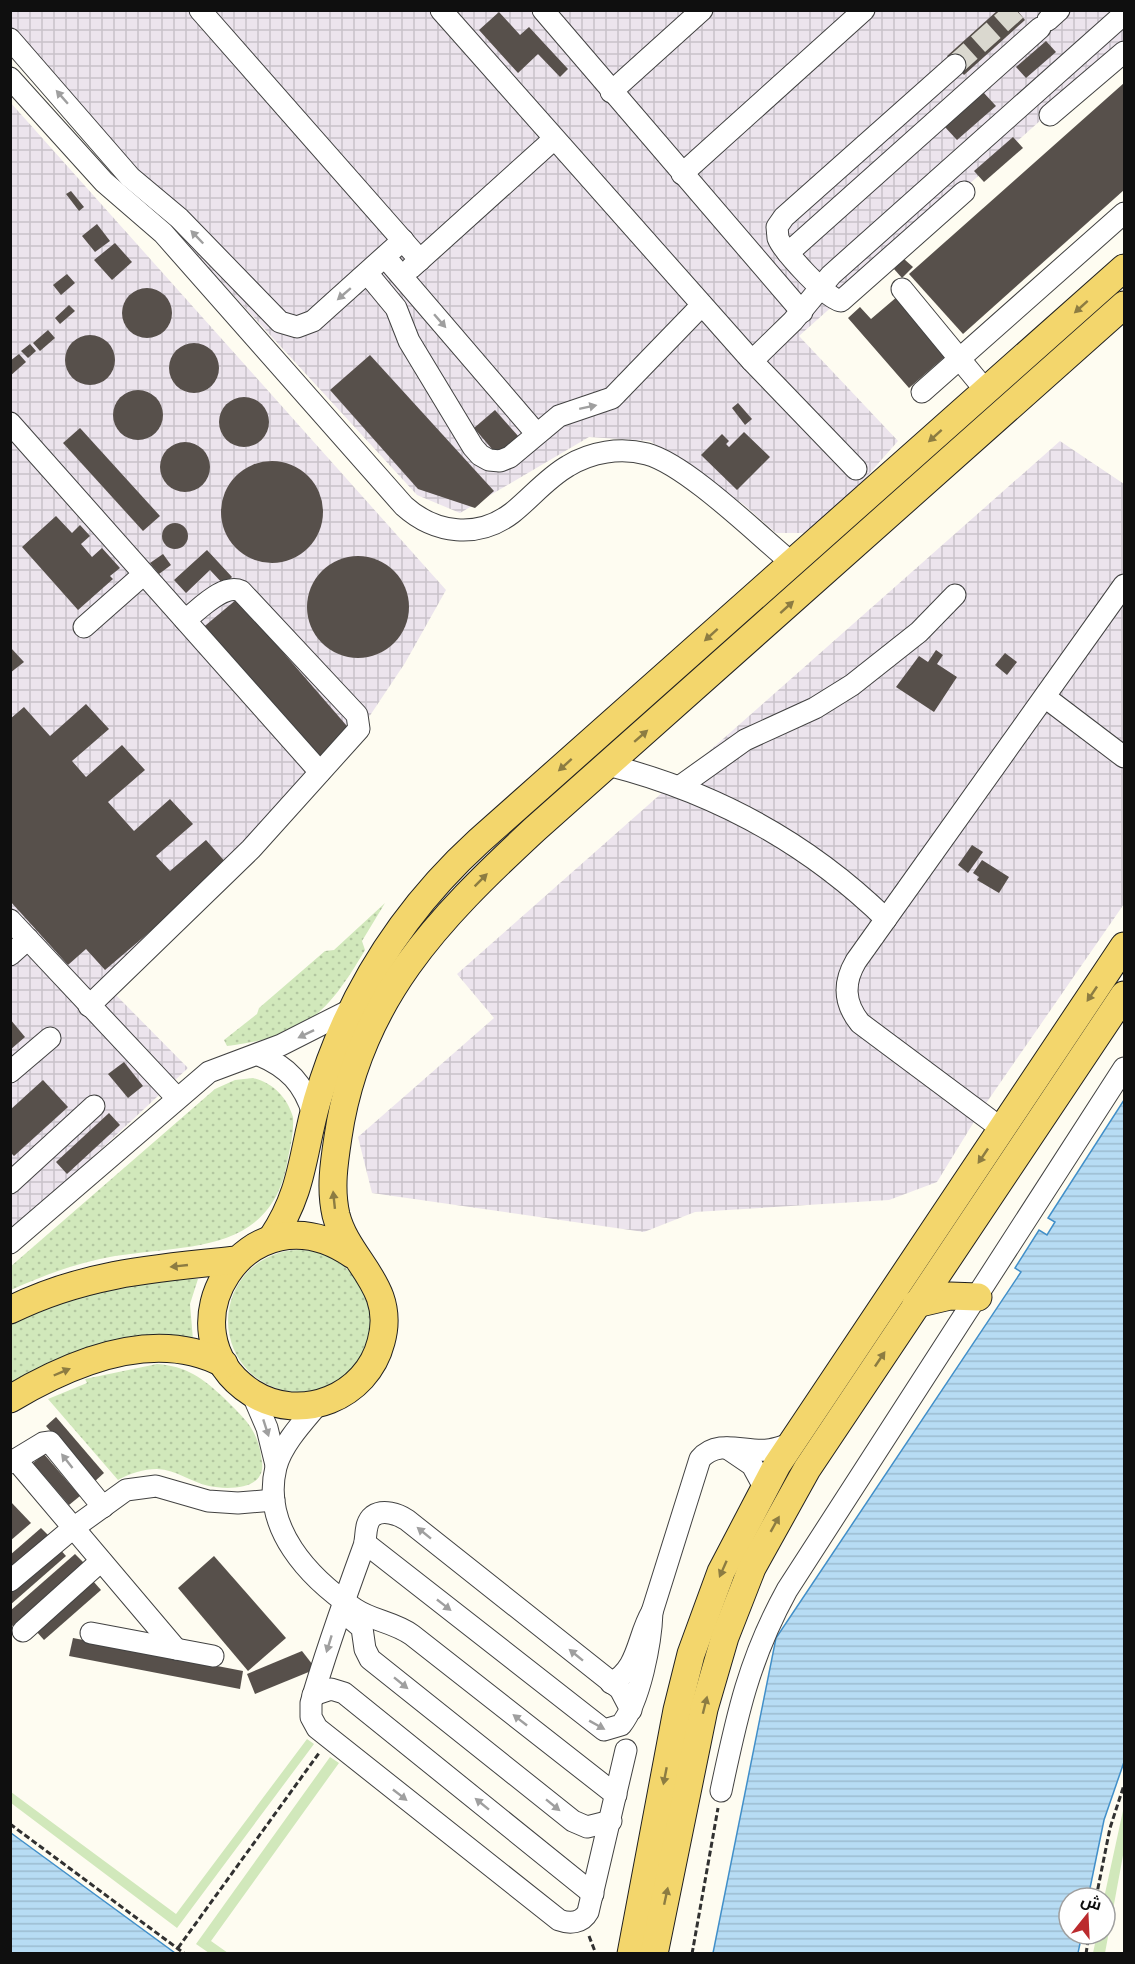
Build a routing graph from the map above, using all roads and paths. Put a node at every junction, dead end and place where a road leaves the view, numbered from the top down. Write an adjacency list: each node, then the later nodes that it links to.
1 (200, 10): 19 (street)
2 (217, 10): 21 (street)
3 (441, 10): 15 (street)
4 (543, 10): 13 (street)
5 (702, 10): 13 (street)
6 (864, 10): 16 (street)
7 (1125, 14): 26 (street)
8 (1049, 20): 20 (street)
9 (10, 39): 24 (street, one-way to 9)
10 (1125, 52): 14 (street)
11 (955, 65): 20 (street)
12 (10, 78): 39 (street)
13 (611, 92): 16 (street)
14 (1050, 115)
15 (554, 139): 21 (street); 29 (street)
16 (682, 174): 31 (street)
17 (964, 192): 26 (street)
18 (1125, 213): 32 (street)
19 (403, 240): 21 (street); 22 (street)
20 (788, 253): 26 (street)
21 (425, 256): 25 (street)
22 (385, 257): 24 (street); 25 (street)
23 (1125, 268): 34 (main road, one-way to 34)
24 (367, 273): 28 (street)
25 (402, 277): 28 (street); 37 (street, one-way to 37)
26 (820, 287): 31 (street)
27 (902, 289): 32 (street)
28 (384, 293): 37 (street)
29 (702, 305): 33 (street); 37 (street, one-way to 29)
30 (1125, 305): 47 (main road, one-way to 30)
31 (802, 312): 33 (street)
32 (960, 359): 34 (street); 35 (street)
33 (752, 361): 38 (street)
34 (986, 391): 39 (main road, one-way to 39)
35 (922, 392)
36 (12, 429): 40 (street)
37 (536, 433)
38 (856, 469)
39 (792, 563): 50 (main road, one-way to 50)
40 (144, 574): 43 (street); 44 (street)
41 (1125, 585): 45 (street)
42 (955, 595): 49 (street)
43 (185, 620): 48 (street); 48 (street)
44 (84, 627)
45 (1045, 697): 46 (street); 51 (street)
46 (1125, 757)
47 (608, 765): 49 (street); 59 (main road, one-way to 47)
48 (320, 772): 57 (street)
49 (680, 787): 51 (street)
50 (432, 887): 58 (main road); 59 (main road)
51 (886, 919): 67 (street)
52 (10, 920): 53 (street)
53 (28, 939): 55 (street); 57 (street)
54 (1125, 946): 67 (main road, one-way to 67)
55 (10, 955)
56 (1125, 995): 74 (main road)
57 (89, 1006): 64 (street)
58 (350, 1010): 61 (street, one-way to 61); 66 (main road)
59 (367, 1036): 71 (main road, one-way to 59)
60 (50, 1038): 63 (street)
61 (259, 1054): 64 (street); 66 (street)
62 (1125, 1068): 73 (street)
63 (10, 1072)
64 (177, 1098): 70 (street)
65 (94, 1107): 68 (street)
66 (313, 1114): 69 (main road)
67 (1002, 1129): 77 (main road, one-way to 77)
68 (10, 1183)
69 (272, 1238): 71 (main road); 72 (main road)
70 (10, 1243)
71 (353, 1255): 80 (main road)
72 (237, 1260): 75 (main road, one-way to 75); 76 (main road)
73 (978, 1297): 74 (main road); 106 (street)
74 (916, 1304): 85 (main road, one-way to 74)
75 (10, 1310)
76 (224, 1364): 78 (main road); 79 (main road, one-way to 76)
77 (840, 1370): 81 (main road); 85 (main road)
78 (252, 1393): 80 (main road); 84 (street, one-way to 84)
79 (10, 1399)
80 (319, 1404): 84 (street)
81 (791, 1444): 82 (street); 86 (main road)
82 (726, 1448): 86 (street); 94 (street)
83 (13, 1462): 88 (street, one-way to 83); 89 (street)
84 (276, 1465): 87 (street)
85 (807, 1469): 115 (main road, one-way to 85)
86 (764, 1487): 114 (main road, one-way to 114)
87 (274, 1500): 88 (street); 93 (street)
88 (103, 1507): 89 (street)
89 (72, 1529): 91 (street); 92 (street)
90 (365, 1543): 93 (street); 100 (street, one-way to 90); 102 (street, one-way to 102)
91 (101, 1561): 96 (street); 98 (street)
92 (10, 1581)
93 (341, 1605): 95 (street); 101 (street, one-way to 101)
94 (652, 1612): 100 (street); 102 (street)
95 (370, 1626): 107 (street, one-way to 95); 108 (street, one-way to 108)
96 (23, 1630)
97 (91, 1633): 98 (street)
98 (176, 1649): 99 (street)
99 (213, 1656)
100 (611, 1683): 102 (street)
101 (313, 1695): 103 (street); 111 (street, one-way to 101)
102 (632, 1710)
103 (330, 1739): 111 (street, one-way to 111); 112 (path)
104 (626, 1750): 107 (street)
105 (1125, 1785): 110 (path)
106 (721, 1791): 116 (path)
107 (616, 1795): 108 (street)
108 (611, 1821): 111 (street)
109 (10, 1824): 112 (path)
110 (1098, 1886)
111 (593, 1894)
112 (178, 1948): 113 (path)
113 (186, 1953)
114 (631, 1953)
115 (654, 1953)
116 (692, 1953)

